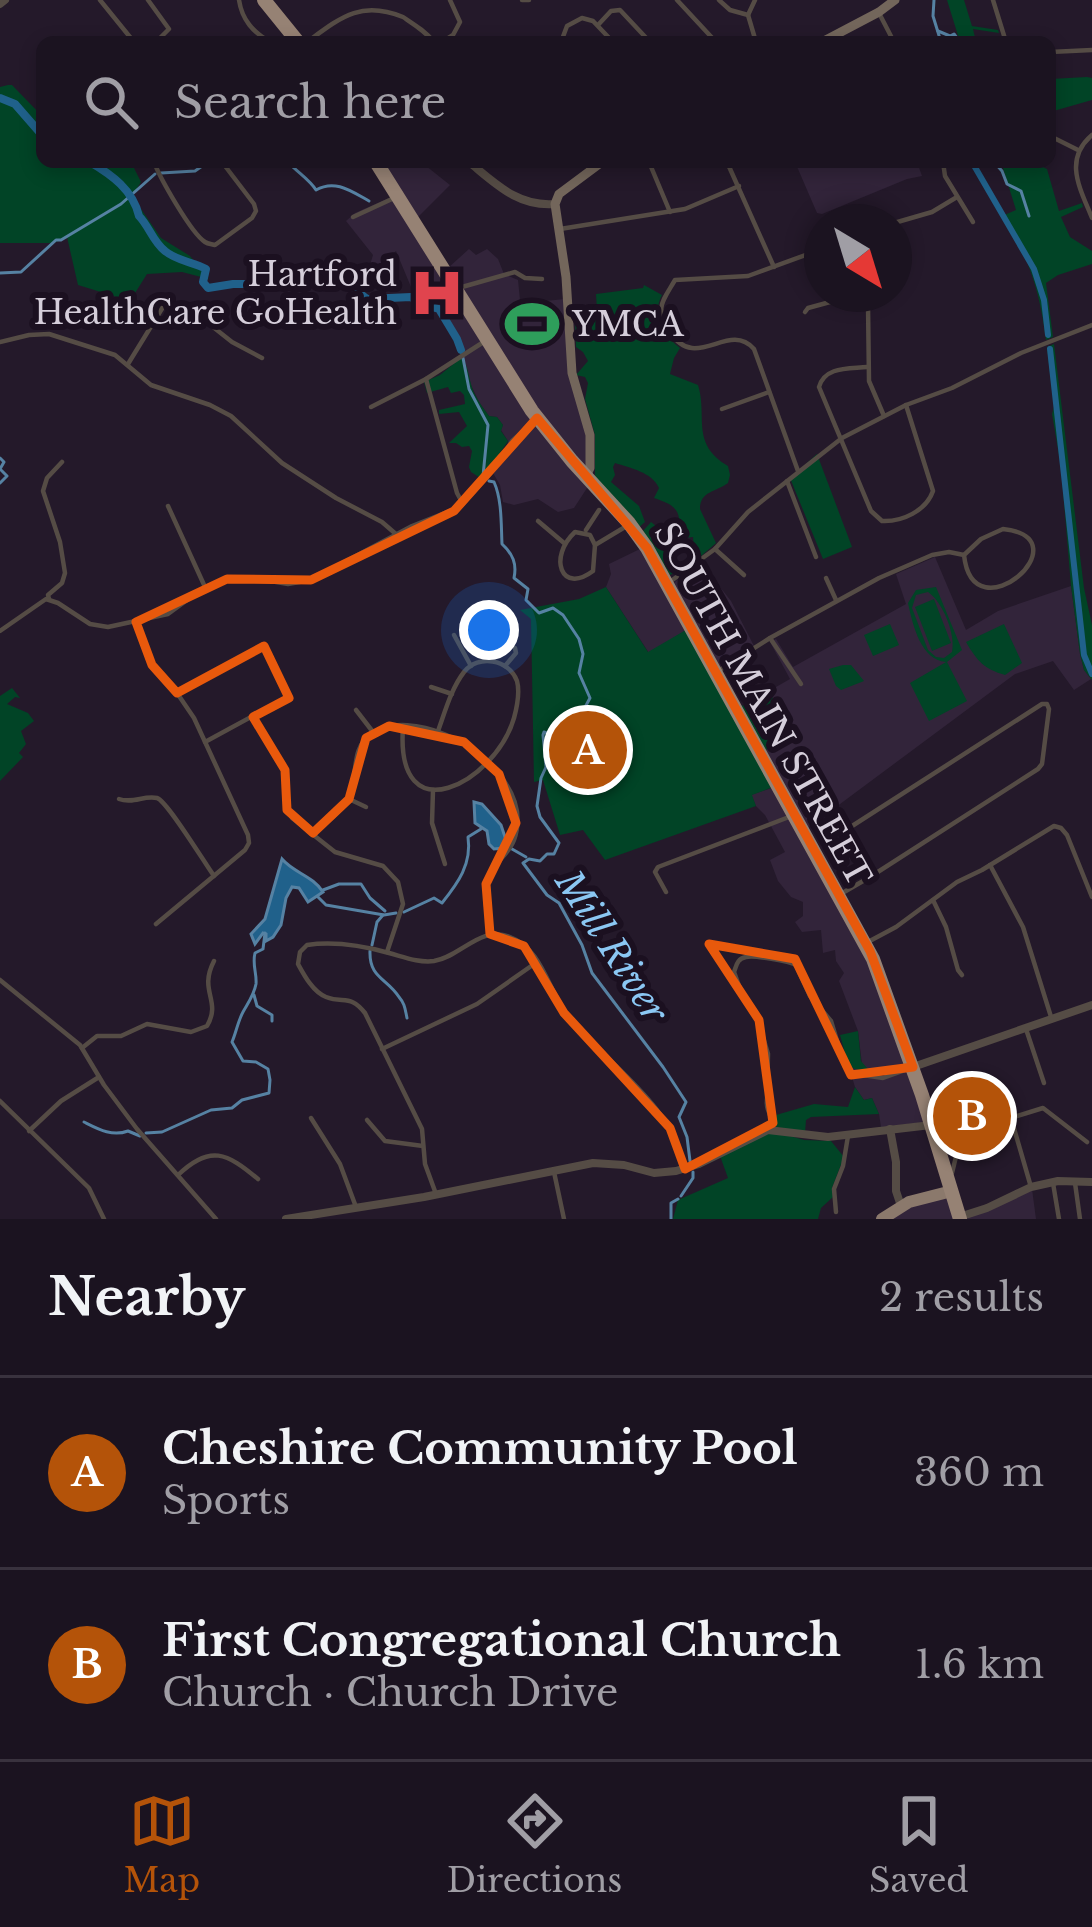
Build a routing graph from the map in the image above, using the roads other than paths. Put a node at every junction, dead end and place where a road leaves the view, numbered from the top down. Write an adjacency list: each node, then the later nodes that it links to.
1 (100, 0): 15 (street)
2 (148, 0): 16 (street)
3 (239, 0): 17 (street)
4 (264, 0): 18 (highway)
5 (451, 0): 21 (street)
6 (677, 0): 25 (street)
7 (719, 0): 13 (street)
8 (755, 0): 13 (street)
9 (891, 2): 12 (main road)
10 (1005, 2): 11 (street)
11 (993, 3): 29 (street)
12 (879, 12): 27 (main road); 28 (street)
13 (748, 15): 26 (street)
14 (598, 25): 22 (street); 23 (street); 24 (street)
15 (129, 36)
16 (162, 36)
17 (259, 36)
18 (293, 36)
19 (315, 36): 20 (street)
20 (431, 36)
21 (451, 36)
22 (563, 36)
23 (608, 36)
24 (644, 36)
25 (710, 36)
26 (754, 36)
27 (834, 36)
28 (891, 36)
29 (1004, 36)
30 (1092, 50): 31 (street)
31 (1056, 52)
32 (1091, 137): 34 (street)
33 (1056, 139): 34 (street)
34 (1078, 150): 50 (street)
35 (157, 168): 36 (street)
36 (226, 168)
37 (380, 168): 44 (highway, SOUTH MAIN STREET)
38 (476, 168): 46 (street)
39 (594, 168): 46 (main road)
40 (652, 168): 47 (street)
41 (731, 168): 43 (street)
42 (944, 168): 45 (street)
43 (740, 186): 47 (street); 54 (street)
44 (397, 197): 48 (street); 56 (highway, SOUTH MAIN STREET)
45 (957, 197): 49 (street); 51 (street)
46 (555, 204): 52 (main road)
47 (670, 212): 52 (street)
48 (353, 217)
49 (912, 218)
50 (1092, 218)
51 (973, 222)
52 (560, 229): 74 (main road)
53 (804, 256): 54 (street)
54 (774, 267): 65 (street)
55 (542, 280): 56 (street)
56 (456, 290): 59 (highway, SOUTH MAIN STREET)
57 (868, 312): 63 (street)
58 (1092, 326): 66 (street)
59 (487, 340): 64 (street); 70 (highway, SOUTH MAIN STREET)
60 (0, 342): 62 (street)
61 (262, 358): 62 (street)
62 (128, 364): 82 (street)
63 (867, 367): 69 (street); 71 (street)
64 (426, 379): 67 (street); 76 (street)
65 (769, 392): 68 (street); 73 (street)
66 (906, 405): 69 (street); 71 (street)
67 (371, 407)
68 (722, 410)
69 (884, 416): 71 (street)
70 (537, 418): 74 (highway, SOUTH MAIN STREET); 76 (street)
71 (842, 438): 73 (street)
72 (62, 462): 92 (street)
73 (798, 471): 75 (street)
74 (588, 472): 80 (highway, SOUTH MAIN STREET)
75 (787, 481): 85 (street); 87 (street)
76 (464, 504): 82 (street)
77 (168, 506): 91 (street)
78 (599, 510): 81 (street)
79 (538, 521): 83 (street)
80 (629, 524): 84 (street); 90 (highway, SOUTH MAIN STREET)
81 (585, 533): 83 (street); 84 (street)
82 (397, 535): 91 (street)
83 (565, 543): 84 (street)
84 (595, 545)
85 (715, 549): 88 (street); 90 (street)
86 (964, 555): 86 (street); 93 (street)
87 (816, 557)
88 (744, 575)
89 (826, 578): 93 (street)
90 (667, 584): 101 (highway, SOUTH MAIN STREET)
91 (205, 587): 94 (street)
92 (49, 599): 94 (street); 95 (street)
93 (836, 601): 97 (street)
94 (136, 622): 104 (street)
95 (0, 631)
96 (454, 635): 99 (street)
97 (770, 638): 101 (street); 102 (street)
98 (515, 648): 100 (street)
99 (471, 666): 100 (street); 105 (street)
100 (506, 666): 112 (street)
101 (716, 671): 117 (highway, SOUTH MAIN STREET)
102 (801, 683)
103 (430, 687): 105 (street)
104 (177, 693): 107 (street); 111 (street)
105 (452, 694): 109 (street)
106 (356, 710): 110 (street)
107 (253, 717): 111 (street); 118 (street)
108 (404, 725): 109 (street); 110 (street); 113 (street)
109 (438, 731): 112 (street)
110 (373, 732): 115 (street)
111 (205, 742): 122 (street)
112 (489, 762): 113 (street); 130 (street)
113 (433, 790): 119 (street)
114 (119, 799): 122 (street)
115 (349, 799): 116 (street); 118 (street)
116 (366, 806)
117 (794, 815): 125 (street); 126 (highway, SOUTH MAIN STREET)
118 (313, 833): 132 (street)
119 (445, 864)
120 (991, 865): 123 (street); 128 (street); 138 (street)
121 (1092, 872): 123 (street)
122 (214, 876): 129 (street)
123 (1084, 876): 127 (street)
124 (870, 877): 124 (street); 126 (street)
125 (666, 892)
126 (839, 895): 131 (highway, SOUTH MAIN STREET)
127 (1092, 897)
128 (933, 900): 131 (street); 135 (street)
129 (155, 924)
130 (490, 934): 132 (street); 134 (street)
131 (866, 944): 142 (highway, SOUTH MAIN STREET)
132 (387, 952): 141 (street)
133 (214, 961): 140 (street)
134 (537, 962): 141 (street); 155 (street)
135 (962, 975)
136 (0, 980): 140 (street)
137 (1092, 1005): 138 (street)
138 (1052, 1020): 139 (street)
139 (1026, 1028): 142 (street); 144 (street)
140 (82, 1048): 143 (street)
141 (382, 1049): 154 (street)
142 (913, 1067): 148 (highway, SOUTH MAIN STREET); 150 (street)
143 (99, 1077): 151 (street); 157 (street)
144 (1044, 1083)
145 (1, 1103): 151 (street)
146 (311, 1118): 166 (street)
147 (367, 1120): 154 (street)
148 (932, 1125): 149 (street); 162 (highway, SOUTH MAIN STREET); 162 (street)
149 (888, 1129): 152 (street); 165 (street)
150 (771, 1130): 152 (street); 155 (street)
151 (29, 1132): 169 (street)
152 (848, 1135): 167 (street)
153 (1087, 1142): 163 (street)
154 (423, 1146): 164 (street)
155 (686, 1169): 156 (street)
156 (554, 1170): 164 (street); 172 (street)
157 (178, 1174): 158 (street); 170 (street)
158 (258, 1178)
159 (1076, 1181): 160 (street); 161 (street); 175 (street)
160 (1052, 1182): 163 (street); 174 (street)
161 (1092, 1182)
162 (950, 1184): 165 (main road); 168 (highway, SOUTH MAIN STREET)
163 (1031, 1187): 168 (street)
164 (436, 1194): 166 (street)
165 (901, 1206): 173 (main road)
166 (356, 1207): 171 (street)
167 (836, 1212)
168 (960, 1218)
169 (104, 1219)
170 (216, 1219)
171 (286, 1219)
172 (564, 1219)
173 (882, 1219)
174 (1059, 1219)
175 (1080, 1219)

